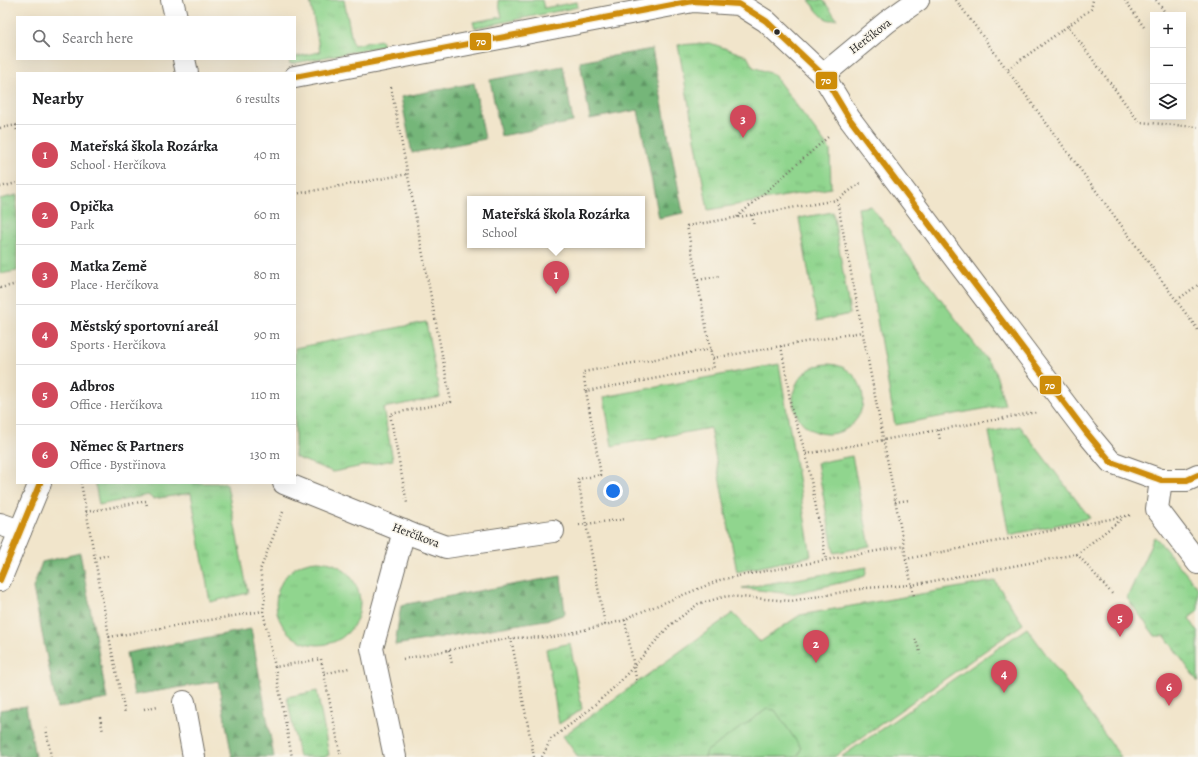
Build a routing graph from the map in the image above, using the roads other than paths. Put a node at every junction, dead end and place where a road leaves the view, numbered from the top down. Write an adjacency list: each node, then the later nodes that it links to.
1 (172, 0): 3 (street)
2 (918, 0): 6 (street, Herčíkova)
3 (176, 16)
4 (184, 60): 5 (street)
5 (187, 72)
6 (823, 75): 7 (street); 9 (street)
7 (296, 77)
8 (1198, 475): 9 (street)
9 (1164, 480): 16 (street)
10 (40, 484): 13 (street)
11 (288, 485): 15 (street, Herčíkova)
12 (0, 524): 13 (street)
13 (20, 531): 17 (street)
14 (554, 531): 15 (street, Herčíkova)
15 (409, 533): 20 (street)
16 (1198, 563)
17 (0, 580)
18 (184, 702): 19 (street)
19 (194, 757)
20 (395, 757)

